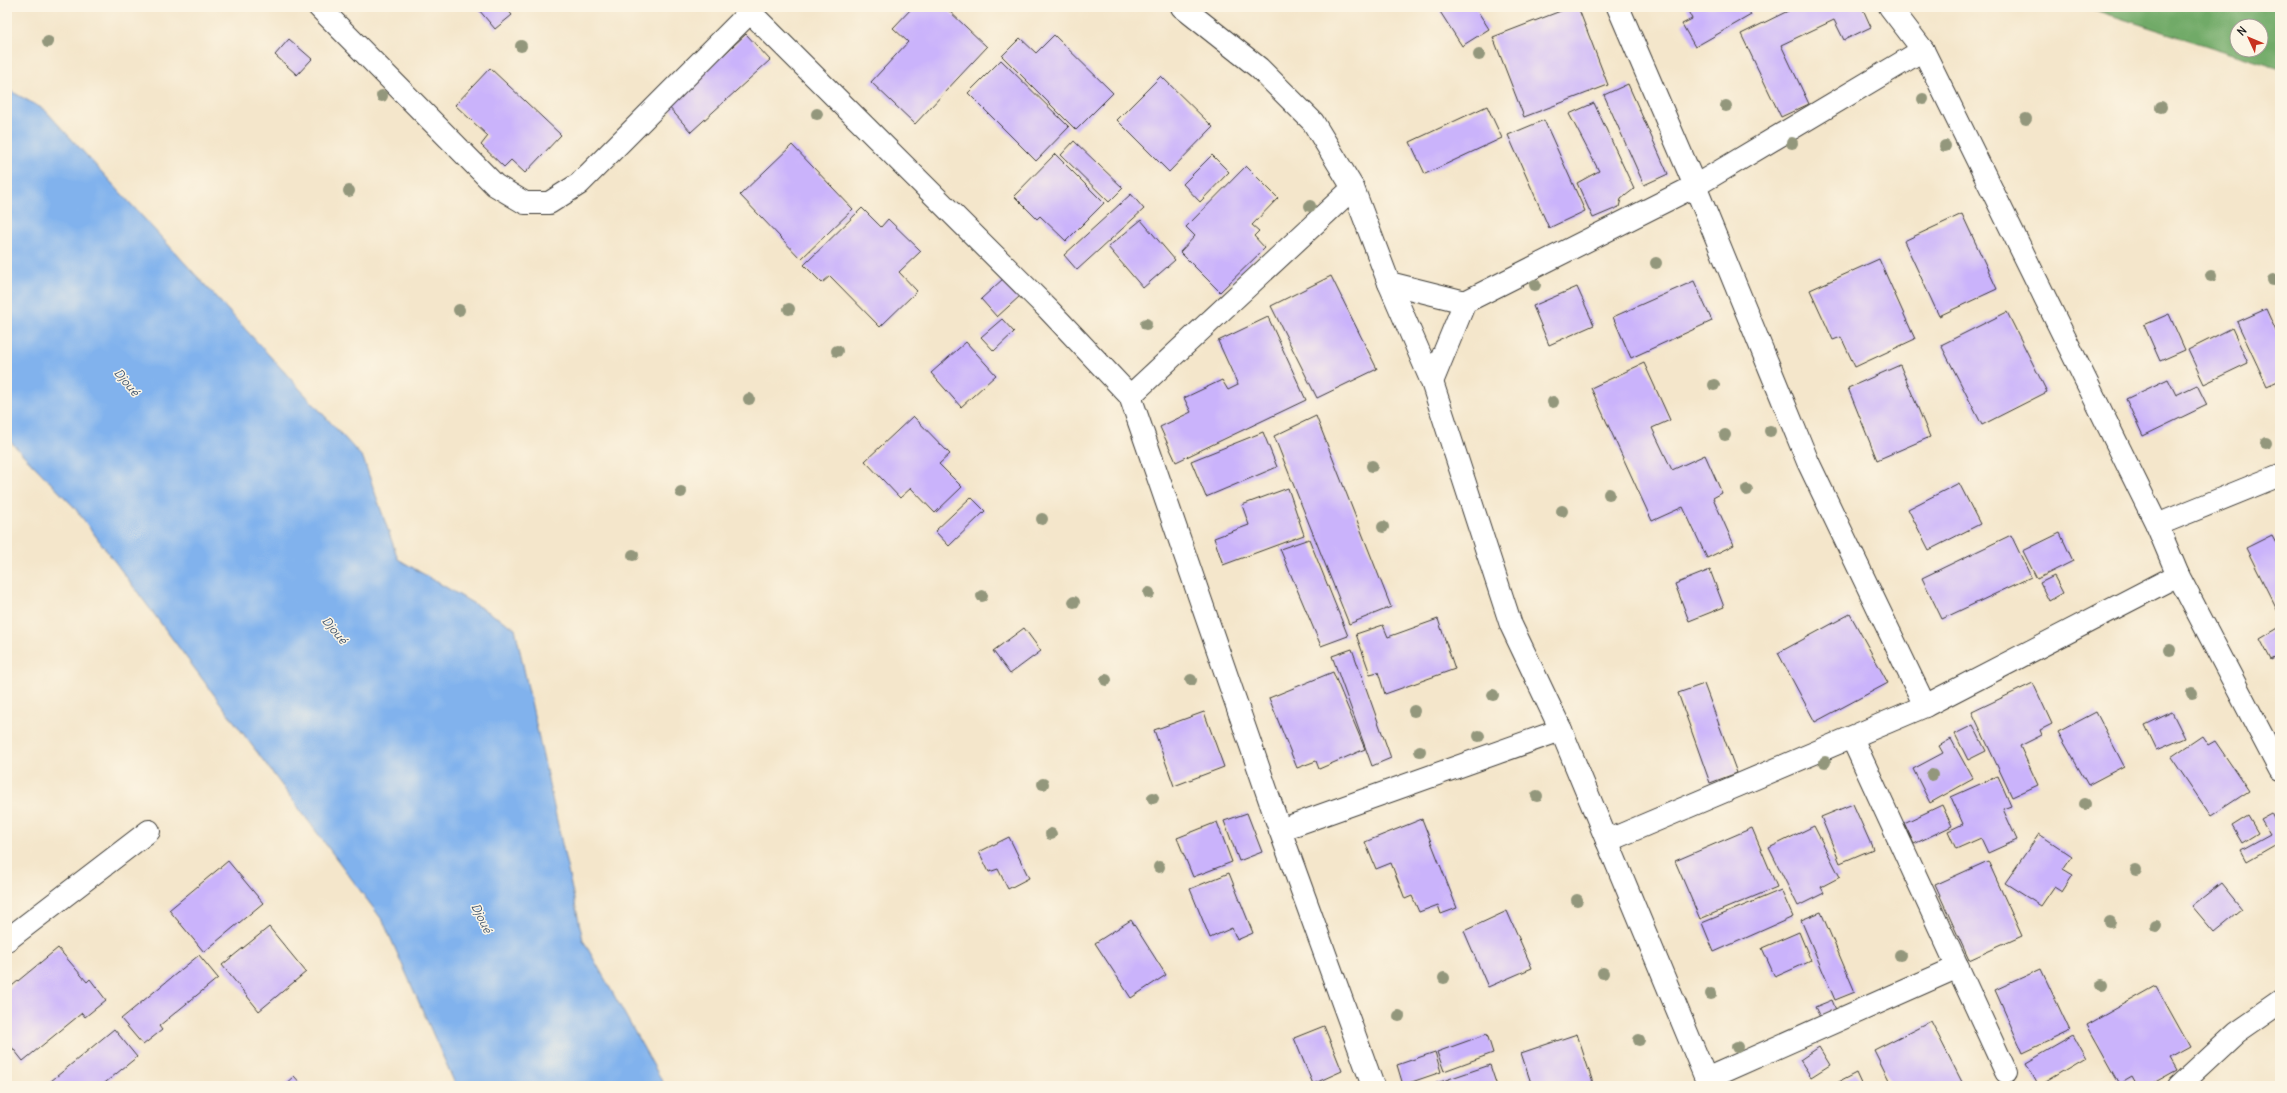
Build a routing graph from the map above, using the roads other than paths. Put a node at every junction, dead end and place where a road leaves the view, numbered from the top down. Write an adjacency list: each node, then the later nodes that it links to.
1 (319, 7): 5 (street)
2 (1182, 7): 8 (street)
3 (1618, 7): 7 (street)
4 (1890, 7): 6 (street)
5 (747, 10): 12 (street)
6 (1924, 50): 7 (street); 14 (street)
7 (1695, 186): 10 (street); 16 (street)
8 (1353, 188): 9 (street); 12 (street)
9 (1389, 283): 10 (street); 11 (street)
10 (1465, 302): 11 (street)
11 (1432, 382): 17 (street)
12 (1130, 396): 20 (street)
13 (2280, 475): 14 (street)
14 (2157, 525): 15 (street)
15 (2178, 575): 16 (street); 19 (street)
16 (1925, 706): 18 (street)
17 (1561, 730): 20 (street); 22 (street)
18 (1852, 738): 22 (street); 24 (street)
19 (2278, 758)
20 (1280, 830): 28 (street)
21 (149, 832): 23 (street)
22 (1608, 841): 27 (street)
23 (7, 940)
24 (1958, 967): 26 (street); 27 (street)
25 (2280, 1002): 29 (street)
26 (2006, 1072)
27 (1708, 1082)
28 (1373, 1086)
29 (2180, 1086)

